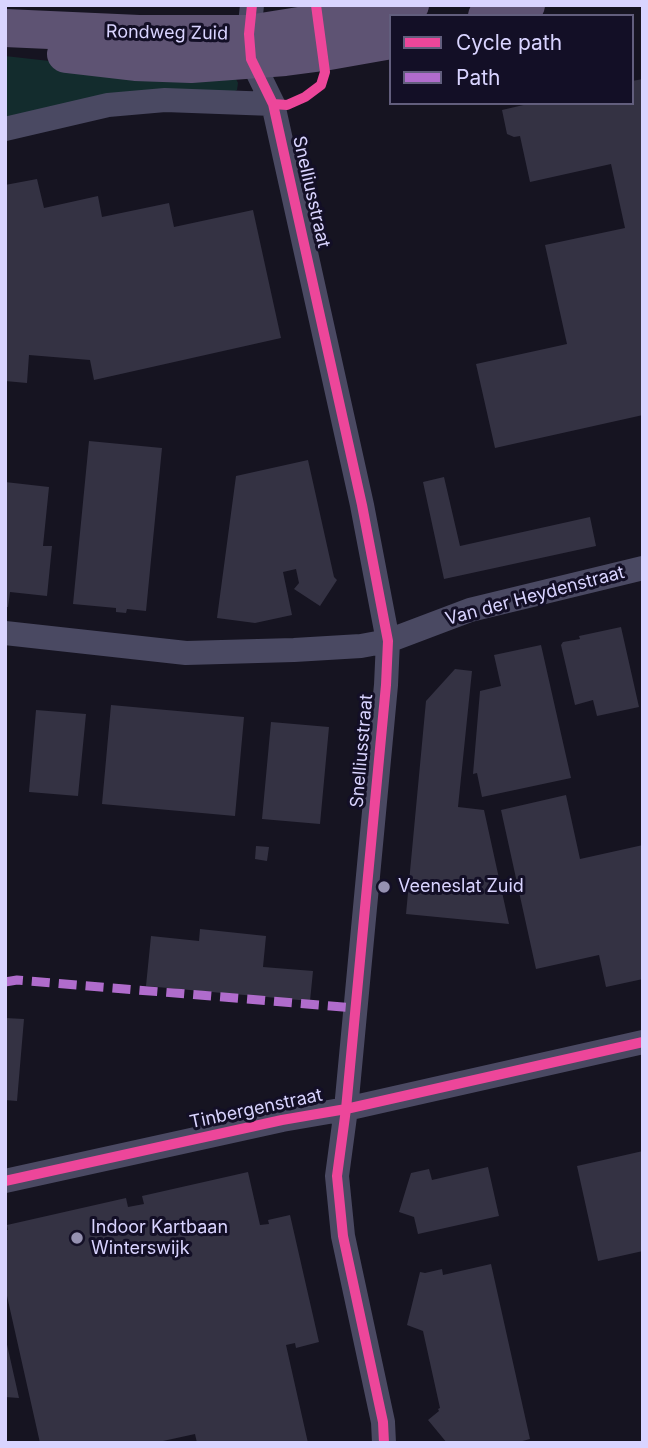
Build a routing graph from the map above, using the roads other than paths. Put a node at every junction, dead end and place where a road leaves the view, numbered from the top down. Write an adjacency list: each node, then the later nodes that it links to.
1 (410, 5): 5 (main road, Rondweg Zuid)
2 (526, 5): 3 (main road)
3 (494, 14)
4 (5, 28): 5 (main road, Rondweg Zuid)
5 (263, 32): 6 (main road, Rondweg Zuid); 7 (main road, Rondweg Zuid); 8 (street, Snelliusstraat)
6 (389, 40)
7 (5, 49)
8 (273, 104): 9 (street); 12 (street, Snelliusstraat)
9 (5, 129)
10 (643, 568): 12 (street, Van der Heydenstraat)
11 (5, 633): 12 (street)
12 (388, 641): 14 (street, Snelliusstraat)
13 (643, 1042): 14 (street)
14 (346, 1109): 15 (street, Tinbergenstraat); 16 (street, Tinbergenstraat)
15 (5, 1181)
16 (384, 1443)

